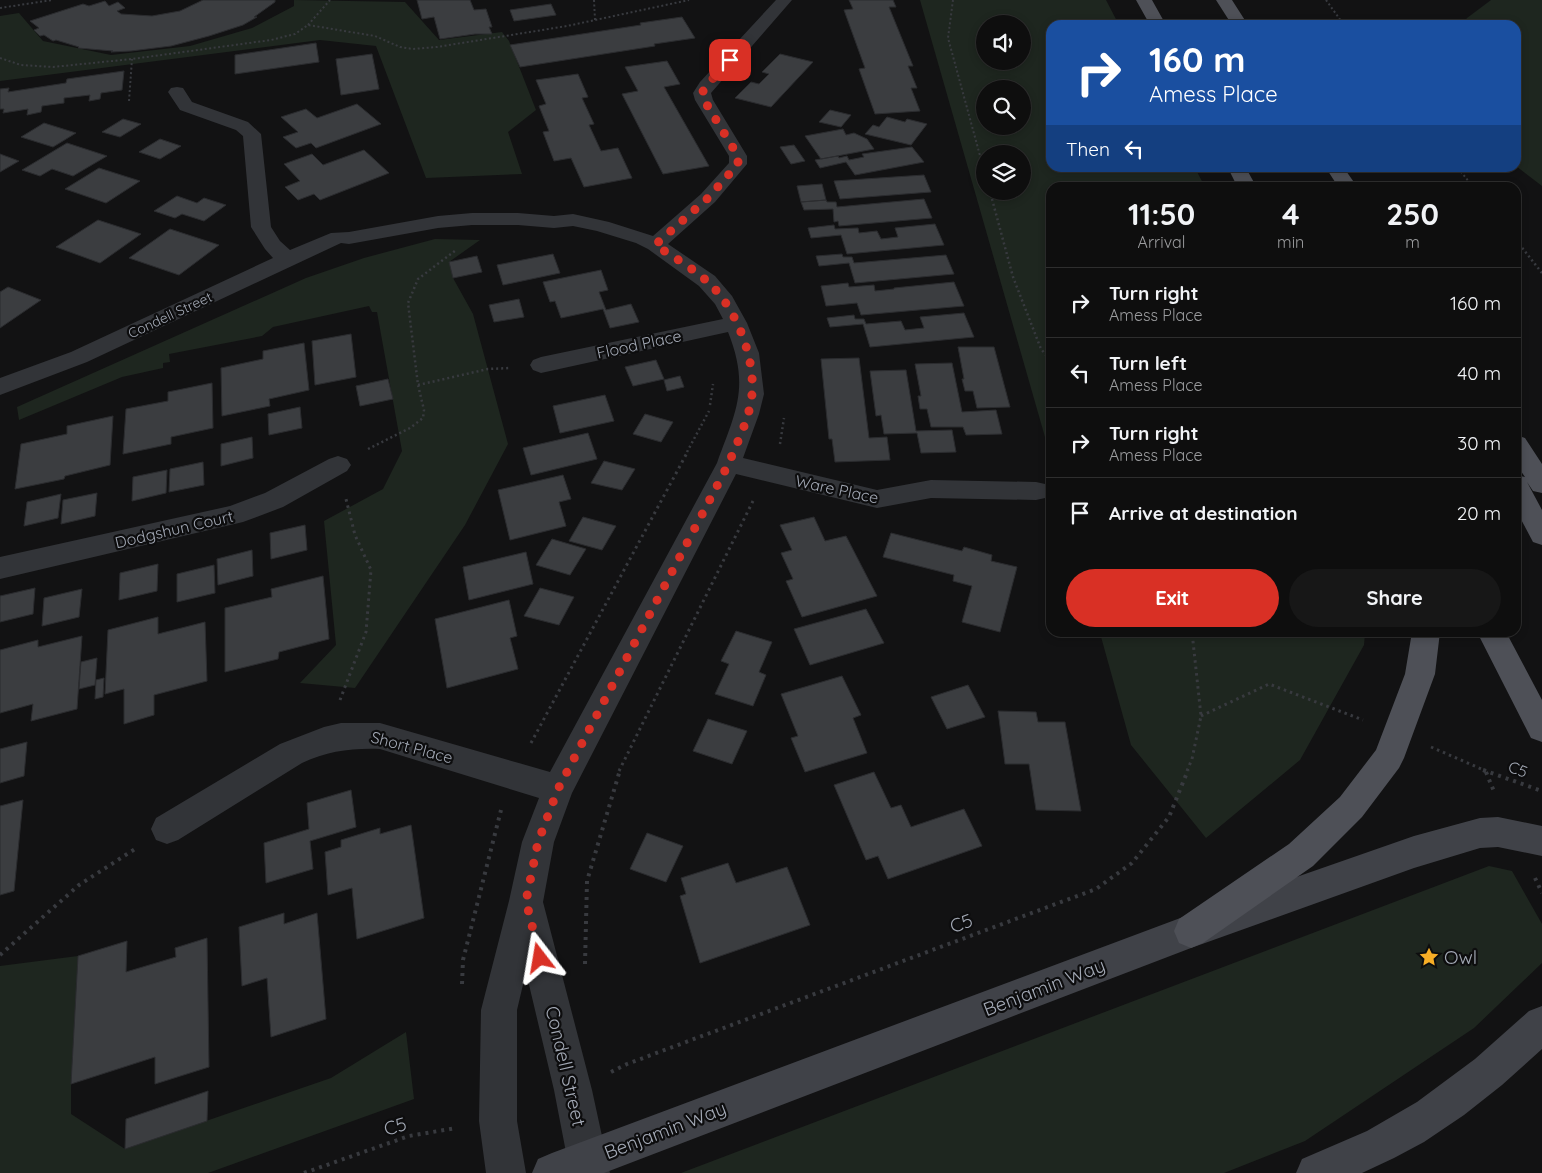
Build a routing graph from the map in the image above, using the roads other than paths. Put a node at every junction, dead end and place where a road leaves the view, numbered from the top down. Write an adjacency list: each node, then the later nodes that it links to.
1 (784, 0): 9 (street)
2 (1144, 0): 4 (main road)
3 (1224, 0): 5 (main road)
4 (1155, 20)
5 (1237, 20)
6 (177, 92): 10 (street)
7 (573, 220): 8 (street, Condell Street); 8 (street, Condell Street); 9 (street, Condell Street)
8 (338, 237): 10 (street, Condell Street)
9 (655, 245): 11 (street, Condell Street)
10 (287, 258): 13 (street, Condell Street)
11 (736, 323): 12 (street, Flood Place); 15 (street, Condell Street)
12 (541, 365)
13 (0, 387)
14 (1521, 452): 17 (main road)
15 (729, 463): 18 (street, Ware Place); 25 (street, Condell Street)
16 (338, 465): 21 (street, Dodgshun Court)
17 (1542, 484)
18 (1036, 491)
19 (1521, 494): 20 (main road)
20 (1542, 535)
21 (0, 568)
22 (1425, 637): 29 (main road)
23 (1494, 637): 24 (main road)
24 (1542, 729)
25 (558, 789): 26 (street, Short Place); 28 (street, Condell Street)
26 (167, 829)
27 (1542, 842): 29 (main road, Benjamin Way)
28 (526, 901): 31 (street, Condell Street); 32 (street, Condell Street)
29 (1191, 931): 31 (main road, Benjamin Way)
30 (1542, 1024): 34 (main road)
31 (588, 1166): 33 (main road, Benjamin Way)
32 (506, 1173)
33 (552, 1173)
34 (1316, 1173)

